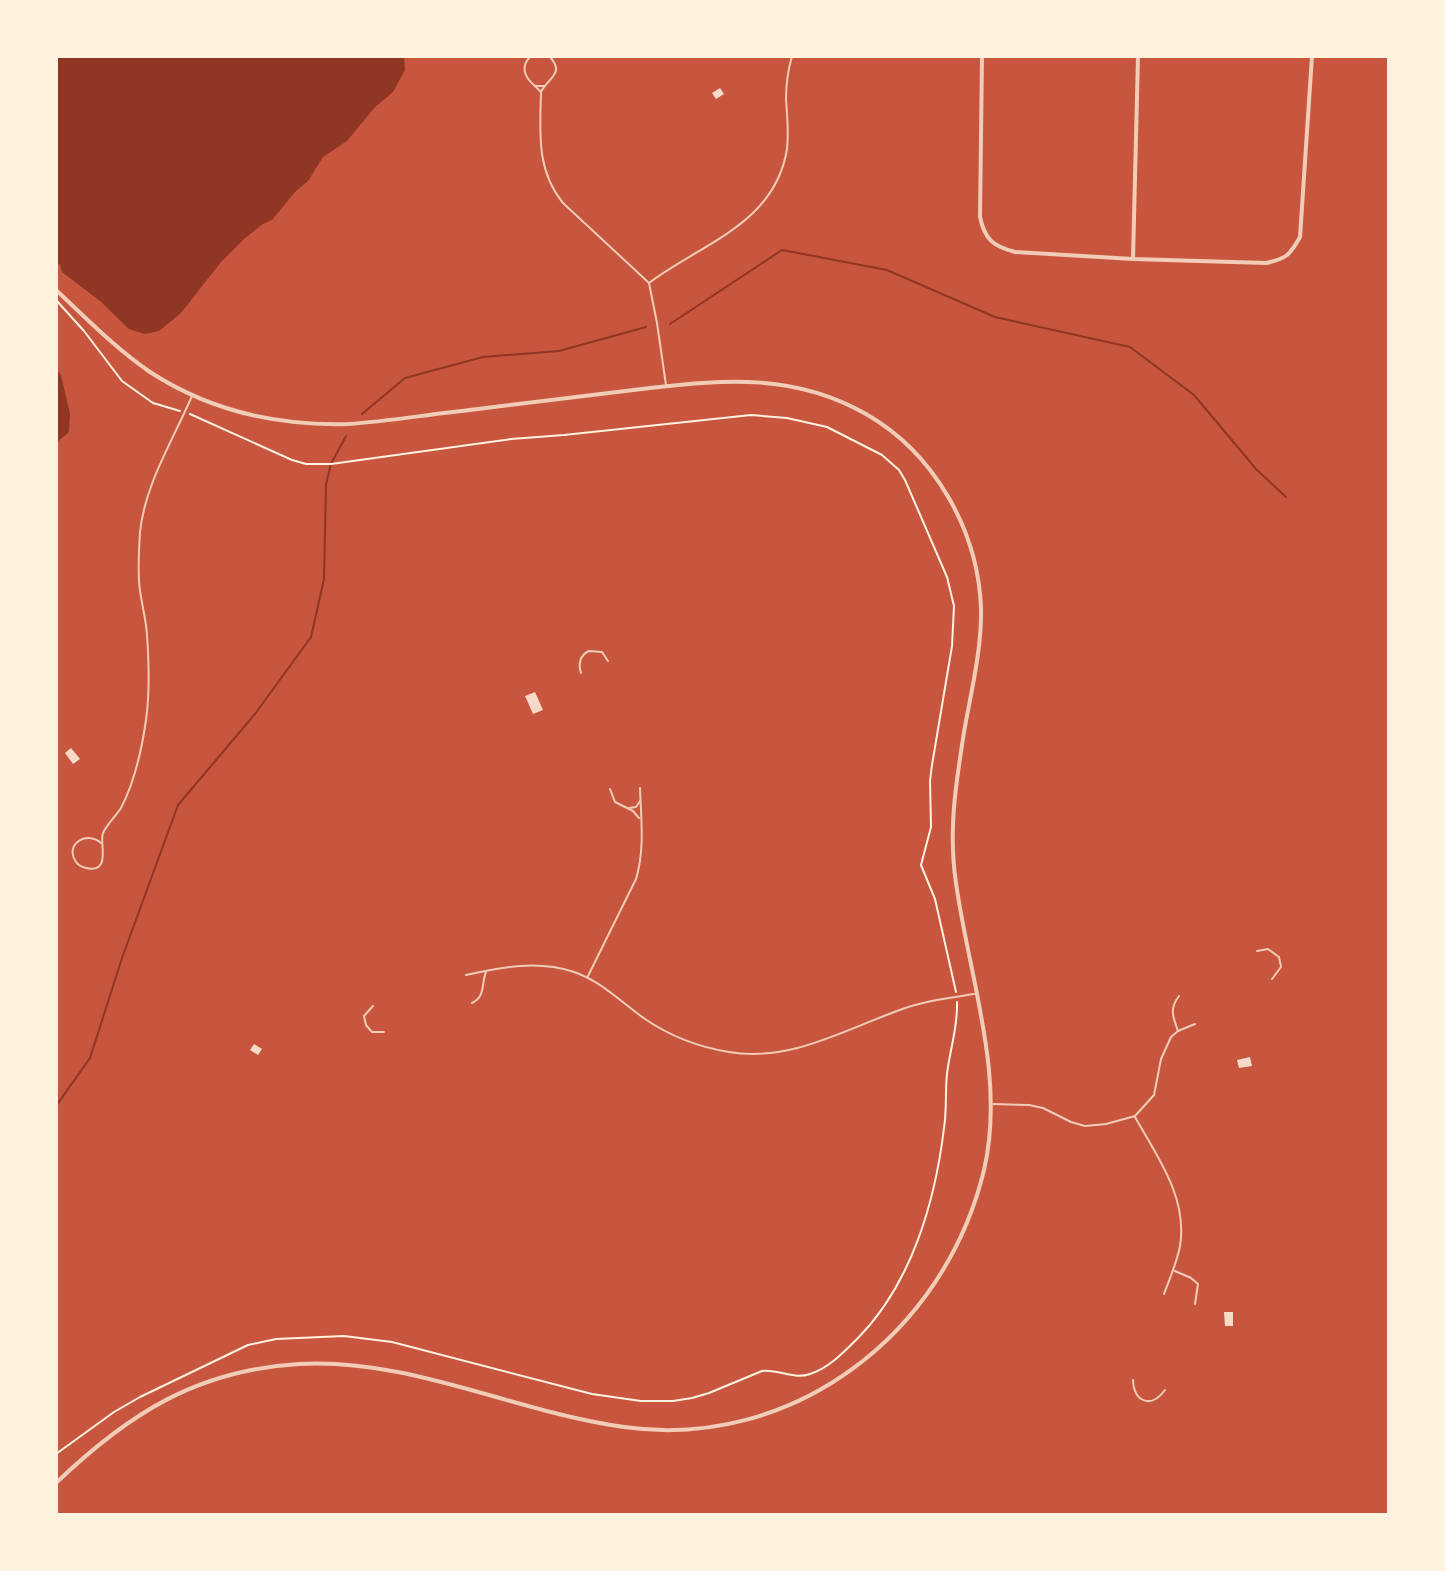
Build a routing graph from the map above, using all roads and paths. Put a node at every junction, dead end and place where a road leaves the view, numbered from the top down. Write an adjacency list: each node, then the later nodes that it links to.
1 (531, 56): 8 (lane)
2 (549, 56): 7 (lane)
3 (792, 56): 11 (lane)
4 (982, 56): 10 (street)
5 (1138, 56): 10 (street)
6 (1312, 56): 10 (street)
7 (545, 85): 8 (lane); 9 (lane)
8 (535, 86): 9 (lane)
9 (541, 92): 11 (lane)
10 (1133, 259)
11 (649, 283): 14 (lane)
12 (56, 290): 15 (street)
13 (56, 300): 16 (path)
14 (666, 386): 15 (street); 36 (street)
15 (193, 395): 25 (lane)
16 (181, 411)
17 (189, 414): 35 (path)
18 (608, 661): 19 (lane)
19 (581, 673)
20 (640, 788): 22 (lane)
21 (610, 789): 23 (lane)
22 (640, 801): 23 (lane); 24 (lane)
23 (628, 808): 24 (lane)
24 (640, 819): 32 (lane)
25 (103, 833): 26 (lane); 27 (lane)
26 (92, 837): 27 (lane); 27 (lane)
27 (101, 843)
28 (1257, 951): 33 (lane)
29 (487, 971): 30 (lane); 32 (lane); 34 (lane)
30 (475, 973): 31 (lane); 34 (lane)
31 (466, 975)
32 (588, 977): 36 (lane)
33 (1272, 979)
34 (483, 981): 39 (lane)
35 (956, 992)
36 (975, 993): 44 (street)
37 (1179, 996): 42 (lane)
38 (957, 1001): 51 (path)
39 (472, 1003)
40 (373, 1006): 43 (lane)
41 (1195, 1024): 42 (lane)
42 (1178, 1031): 45 (lane)
43 (384, 1032)
44 (992, 1104): 45 (lane); 52 (street)
45 (1135, 1116): 46 (lane)
46 (1173, 1270): 47 (lane); 48 (lane)
47 (1164, 1294)
48 (1195, 1304)
49 (1133, 1380): 50 (lane)
50 (1165, 1390)
51 (56, 1454)
52 (56, 1483)

